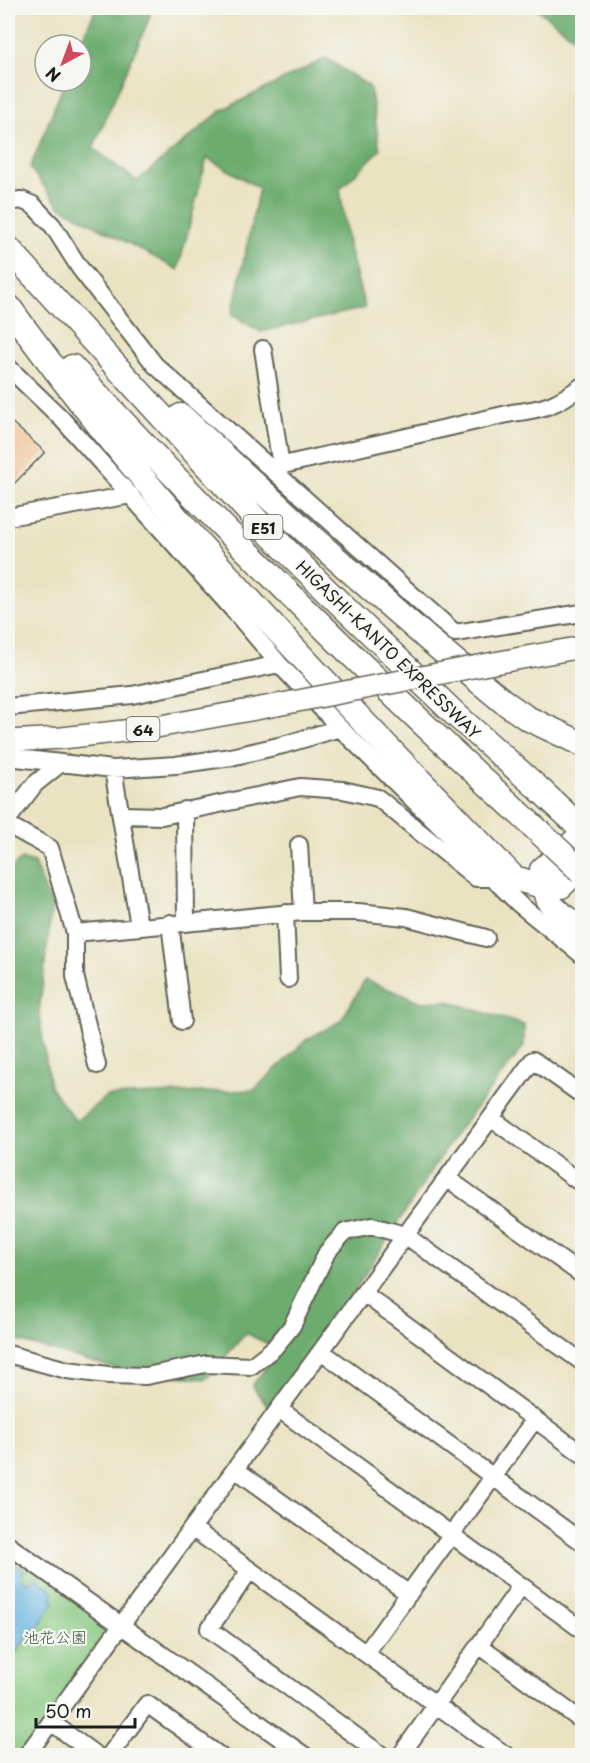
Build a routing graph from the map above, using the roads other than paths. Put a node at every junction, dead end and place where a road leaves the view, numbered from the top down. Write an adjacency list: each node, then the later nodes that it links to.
1 (8, 202): 8 (street)
2 (8, 247): 17 (highway); 25 (highway, HIGASHI-KANTO EXPRESSWAY / E51)
3 (8, 296): 29 (highway, HIGASHI-KANTO EXPRESSWAY / E51, bridge)
4 (8, 306): 31 (highway)
5 (263, 349): 8 (street)
6 (8, 367): 9 (street)
7 (582, 386): 8 (street)
8 (276, 467): 11 (street)
9 (130, 495): 10 (street); 13 (street)
10 (8, 517)
11 (582, 613)
12 (582, 647): 16 (main road, 64, bridge)
13 (279, 664): 14 (street); 15 (street)
14 (8, 707)
15 (340, 728): 20 (street); 30 (street)
16 (8, 741)
17 (582, 744)
18 (8, 757): 19 (street)
19 (60, 764): 20 (street); 23 (street)
20 (113, 769): 22 (street)
21 (185, 810): 22 (street); 30 (street); 34 (street)
22 (121, 814): 35 (street)
23 (8, 819)
24 (8, 825): 37 (street)
25 (582, 829)
26 (582, 835): 31 (highway)
27 (298, 845): 32 (street)
28 (582, 865): 31 (highway)
29 (582, 872)
30 (493, 878): 39 (street)
31 (543, 886): 36 (highway)
32 (303, 912): 33 (street); 38 (street)
33 (285, 913): 34 (street); 40 (street)
34 (178, 923): 35 (street); 41 (street)
35 (140, 926): 37 (street)
36 (582, 930)
37 (75, 933): 42 (street)
38 (486, 938)
39 (582, 955)
40 (288, 978)
41 (182, 1021)
42 (97, 1065)
43 (582, 1095): 44 (street)
44 (491, 1118): 45 (street); 46 (street)
45 (447, 1178): 47 (street); 48 (street)
46 (582, 1184)
47 (405, 1235): 49 (street); 51 (street); 52 (street)
48 (582, 1275)
49 (363, 1293): 50 (street); 54 (street)
50 (321, 1351): 53 (street); 57 (street)
51 (8, 1354)
52 (582, 1362)
53 (279, 1409): 56 (street); 59 (street)
54 (536, 1419): 55 (street); 57 (street)
55 (582, 1454)
56 (235, 1469): 58 (street); 64 (street)
57 (494, 1477): 59 (street); 60 (street)
58 (192, 1528): 62 (street); 65 (street)
59 (452, 1535): 63 (street); 64 (street)
60 (582, 1542)
61 (8, 1545): 65 (street)
62 (250, 1570): 68 (street); 77 (street)
63 (521, 1586): 66 (street); 67 (street)
64 (409, 1594): 68 (street)
65 (121, 1625): 71 (street); 76 (street)
66 (582, 1630)
67 (479, 1645): 69 (street); 70 (street)
68 (366, 1653): 69 (street)
69 (436, 1704): 78 (street); 79 (street)
70 (582, 1721)
71 (51, 1722): 72 (street); 73 (street)
72 (26, 1755)
73 (97, 1755)
74 (109, 1755): 75 (street)
75 (220, 1755)
76 (305, 1755)
77 (383, 1755)
78 (400, 1755)
79 (507, 1755)

